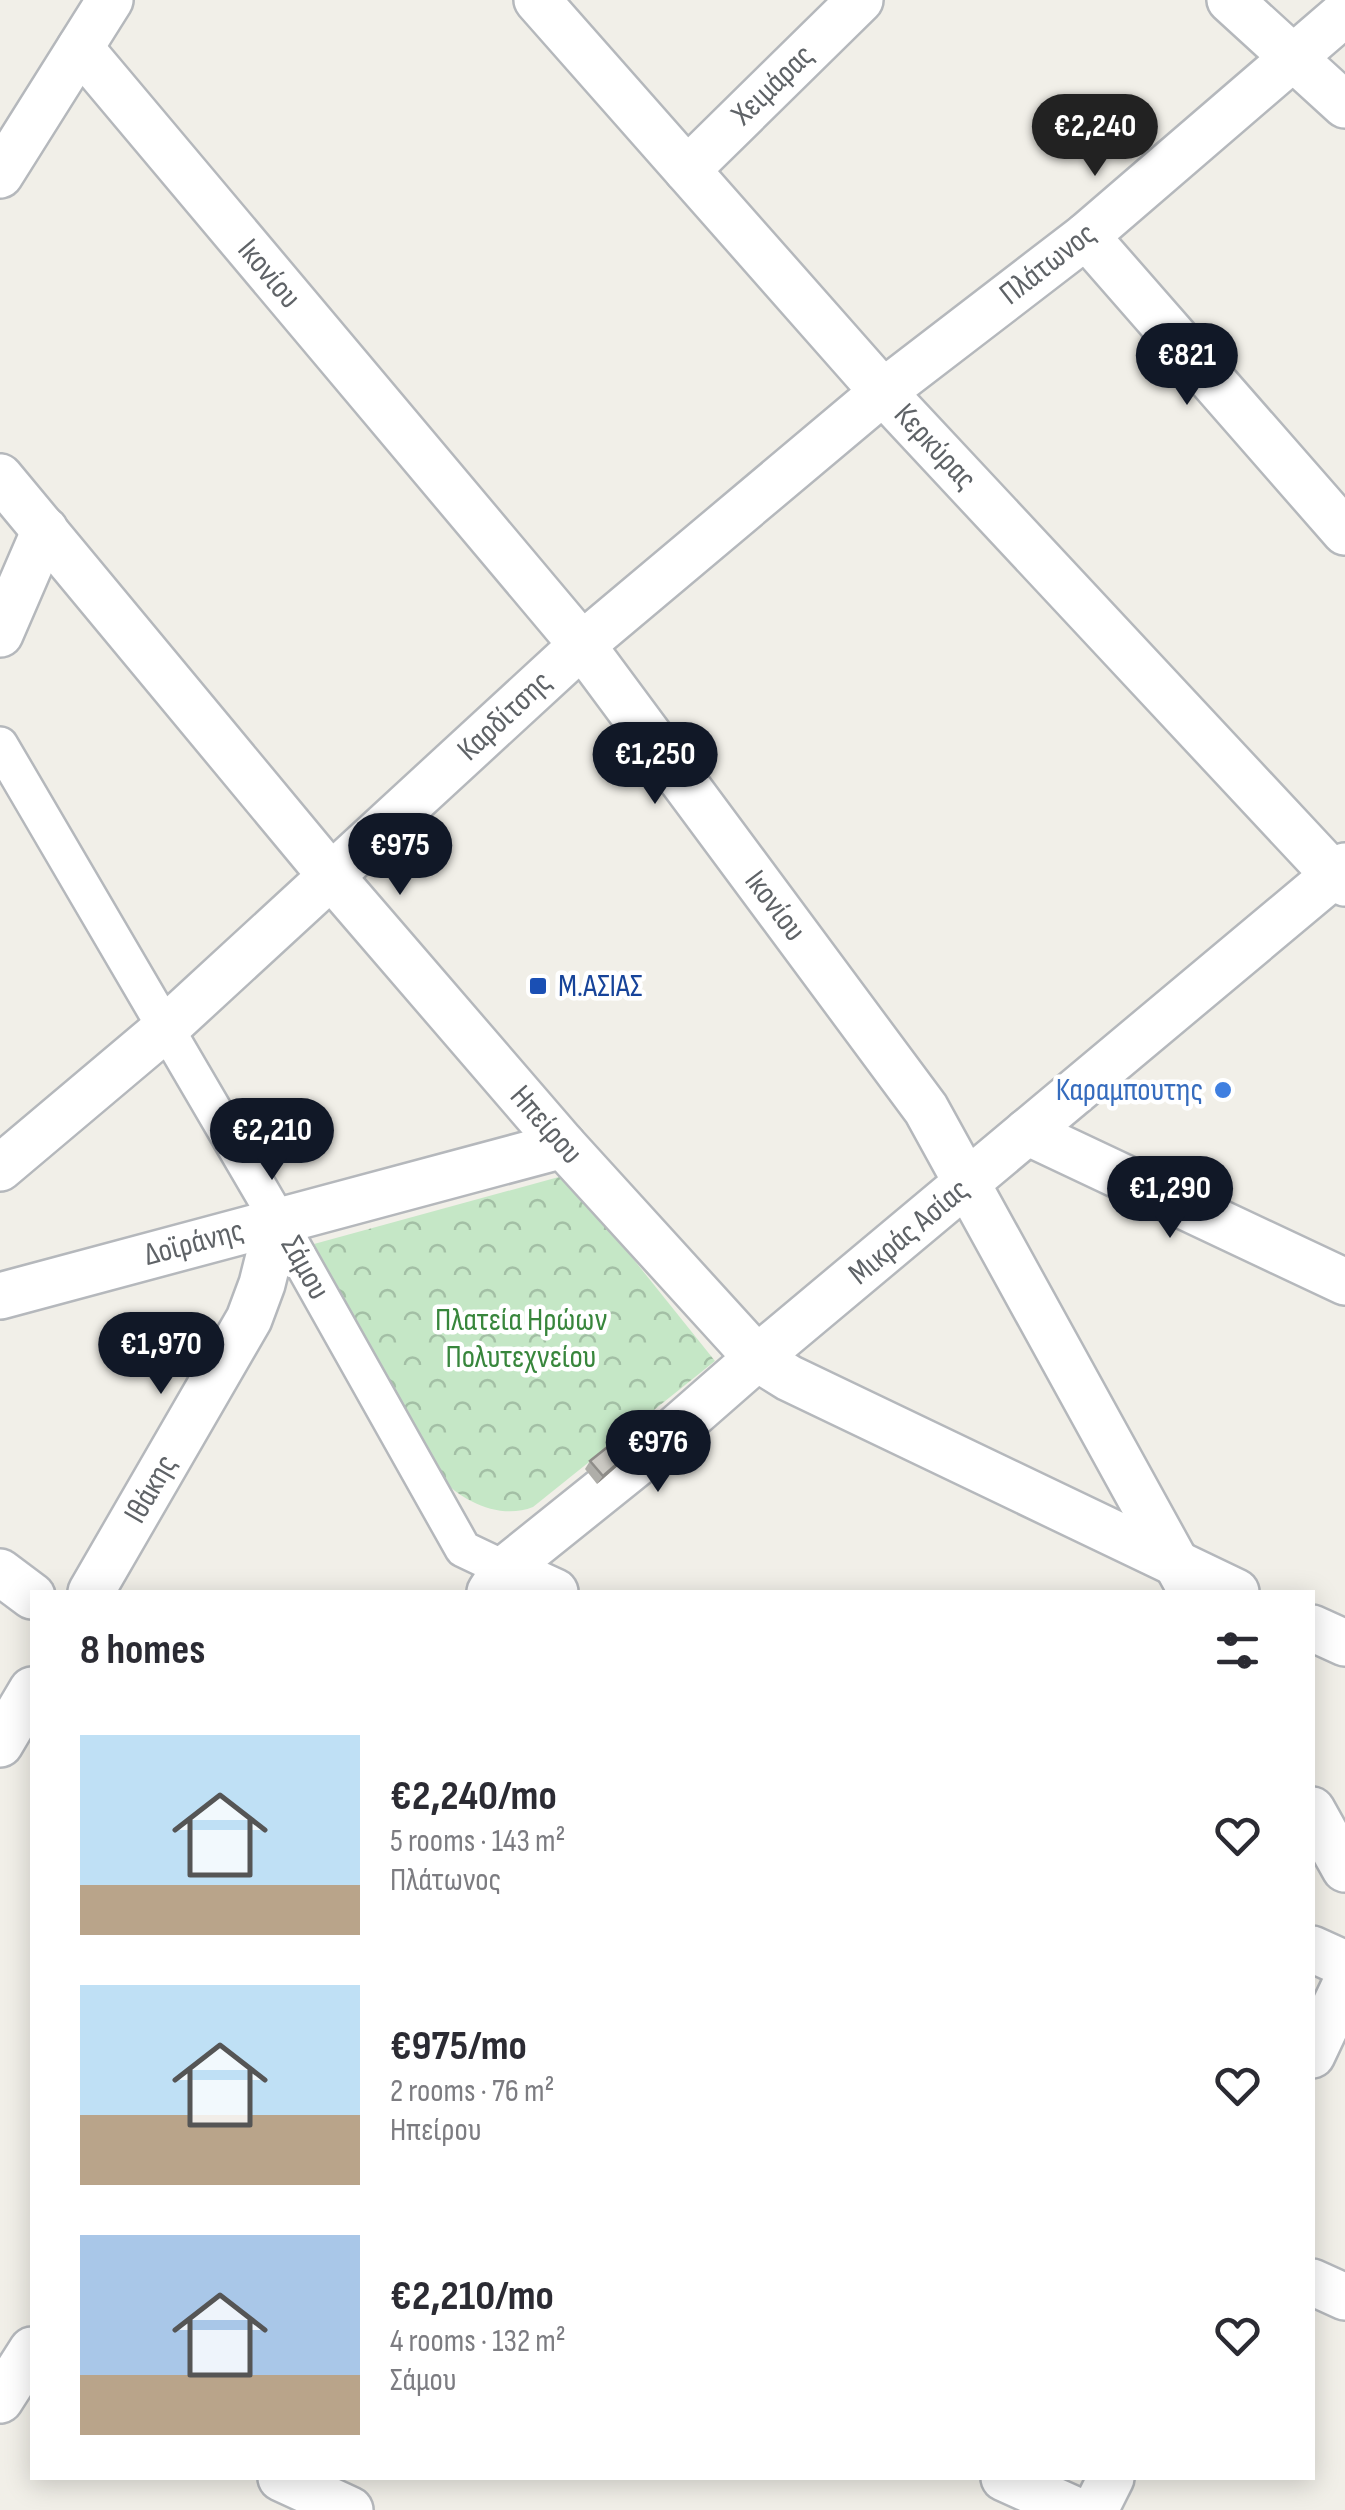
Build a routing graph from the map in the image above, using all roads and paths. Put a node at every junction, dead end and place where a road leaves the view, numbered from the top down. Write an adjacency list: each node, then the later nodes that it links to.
1 (110, 0): 6 (street)
2 (537, 0): 9 (street, Κερκύρας)
3 (860, 0): 9 (street, Χειμάρας)
4 (1230, 0): 7 (street)
5 (1345, 13): 7 (street, Πλάτωνος)
6 (80, 48): 10 (street); 17 (street, Ικονίου)
7 (1292, 60): 8 (street); 11 (street, Πλάτωνος)
8 (1345, 106)
9 (687, 170): 12 (street, Κερκύρας)
10 (0, 175)
11 (1086, 236): 12 (street, Πλάτωνος); 15 (street)
12 (883, 392): 17 (street, Καρδίτσης); 19 (street, Κερκύρας)
13 (0, 476): 14 (street, Ηπείρου)
14 (44, 530): 16 (street); 20 (street, Ηπείρου)
15 (1345, 532)
16 (0, 634)
17 (582, 645): 20 (street, Καρδίτσης); 25 (street, Ικονίου)
18 (0, 745): 21 (street, Σάμου)
19 (1342, 874): 22 (street, Μικράς Ασίας)
20 (332, 876): 21 (street, Καρδίτσης); 23 (street, Ηπείρου)
21 (166, 1028): 24 (street, Καρδίτσης); 26 (street, Σάμου)
22 (1026, 1132): 25 (street, Μικράς Ασίας); 27 (street)
23 (564, 1145): 26 (street, Δοϊράνης); 29 (street, Ηπείρου)
24 (0, 1168)
25 (966, 1183): 29 (street, Μικράς Ασίας); 31 (street, Ικονίου)
26 (278, 1220): 28 (street, Δοϊράνης); 32 (street, Σάμου); 33 (street, Ιθάκης)
27 (1345, 1282)
28 (0, 1296)
29 (757, 1358): 31 (street, Ηπείρου); 32 (street, Μικράς Ασίας)
30 (0, 1572): 36 (street)
31 (1185, 1579): 35 (street, Ηπείρου)
32 (498, 1581): 34 (street, Σάμου)
33 (92, 1590)
34 (545, 1590)
35 (1228, 1590)
36 (30, 1594)
37 (1315, 1629): 38 (street)
38 (1345, 1643)
39 (30, 1693): 40 (street)
40 (0, 1744)
41 (1315, 1815): 42 (street)
42 (1345, 1870)
43 (1315, 1950): 44 (street)
44 (1345, 1964)
45 (1345, 1985): 46 (street)
46 (1315, 2049)
47 (1315, 2283): 48 (street)
48 (1345, 2296)
49 (30, 2357): 50 (street)
50 (0, 2400)
51 (285, 2480): 53 (street)
52 (1110, 2480): 54 (street)
53 (350, 2510)
54 (1096, 2510)

